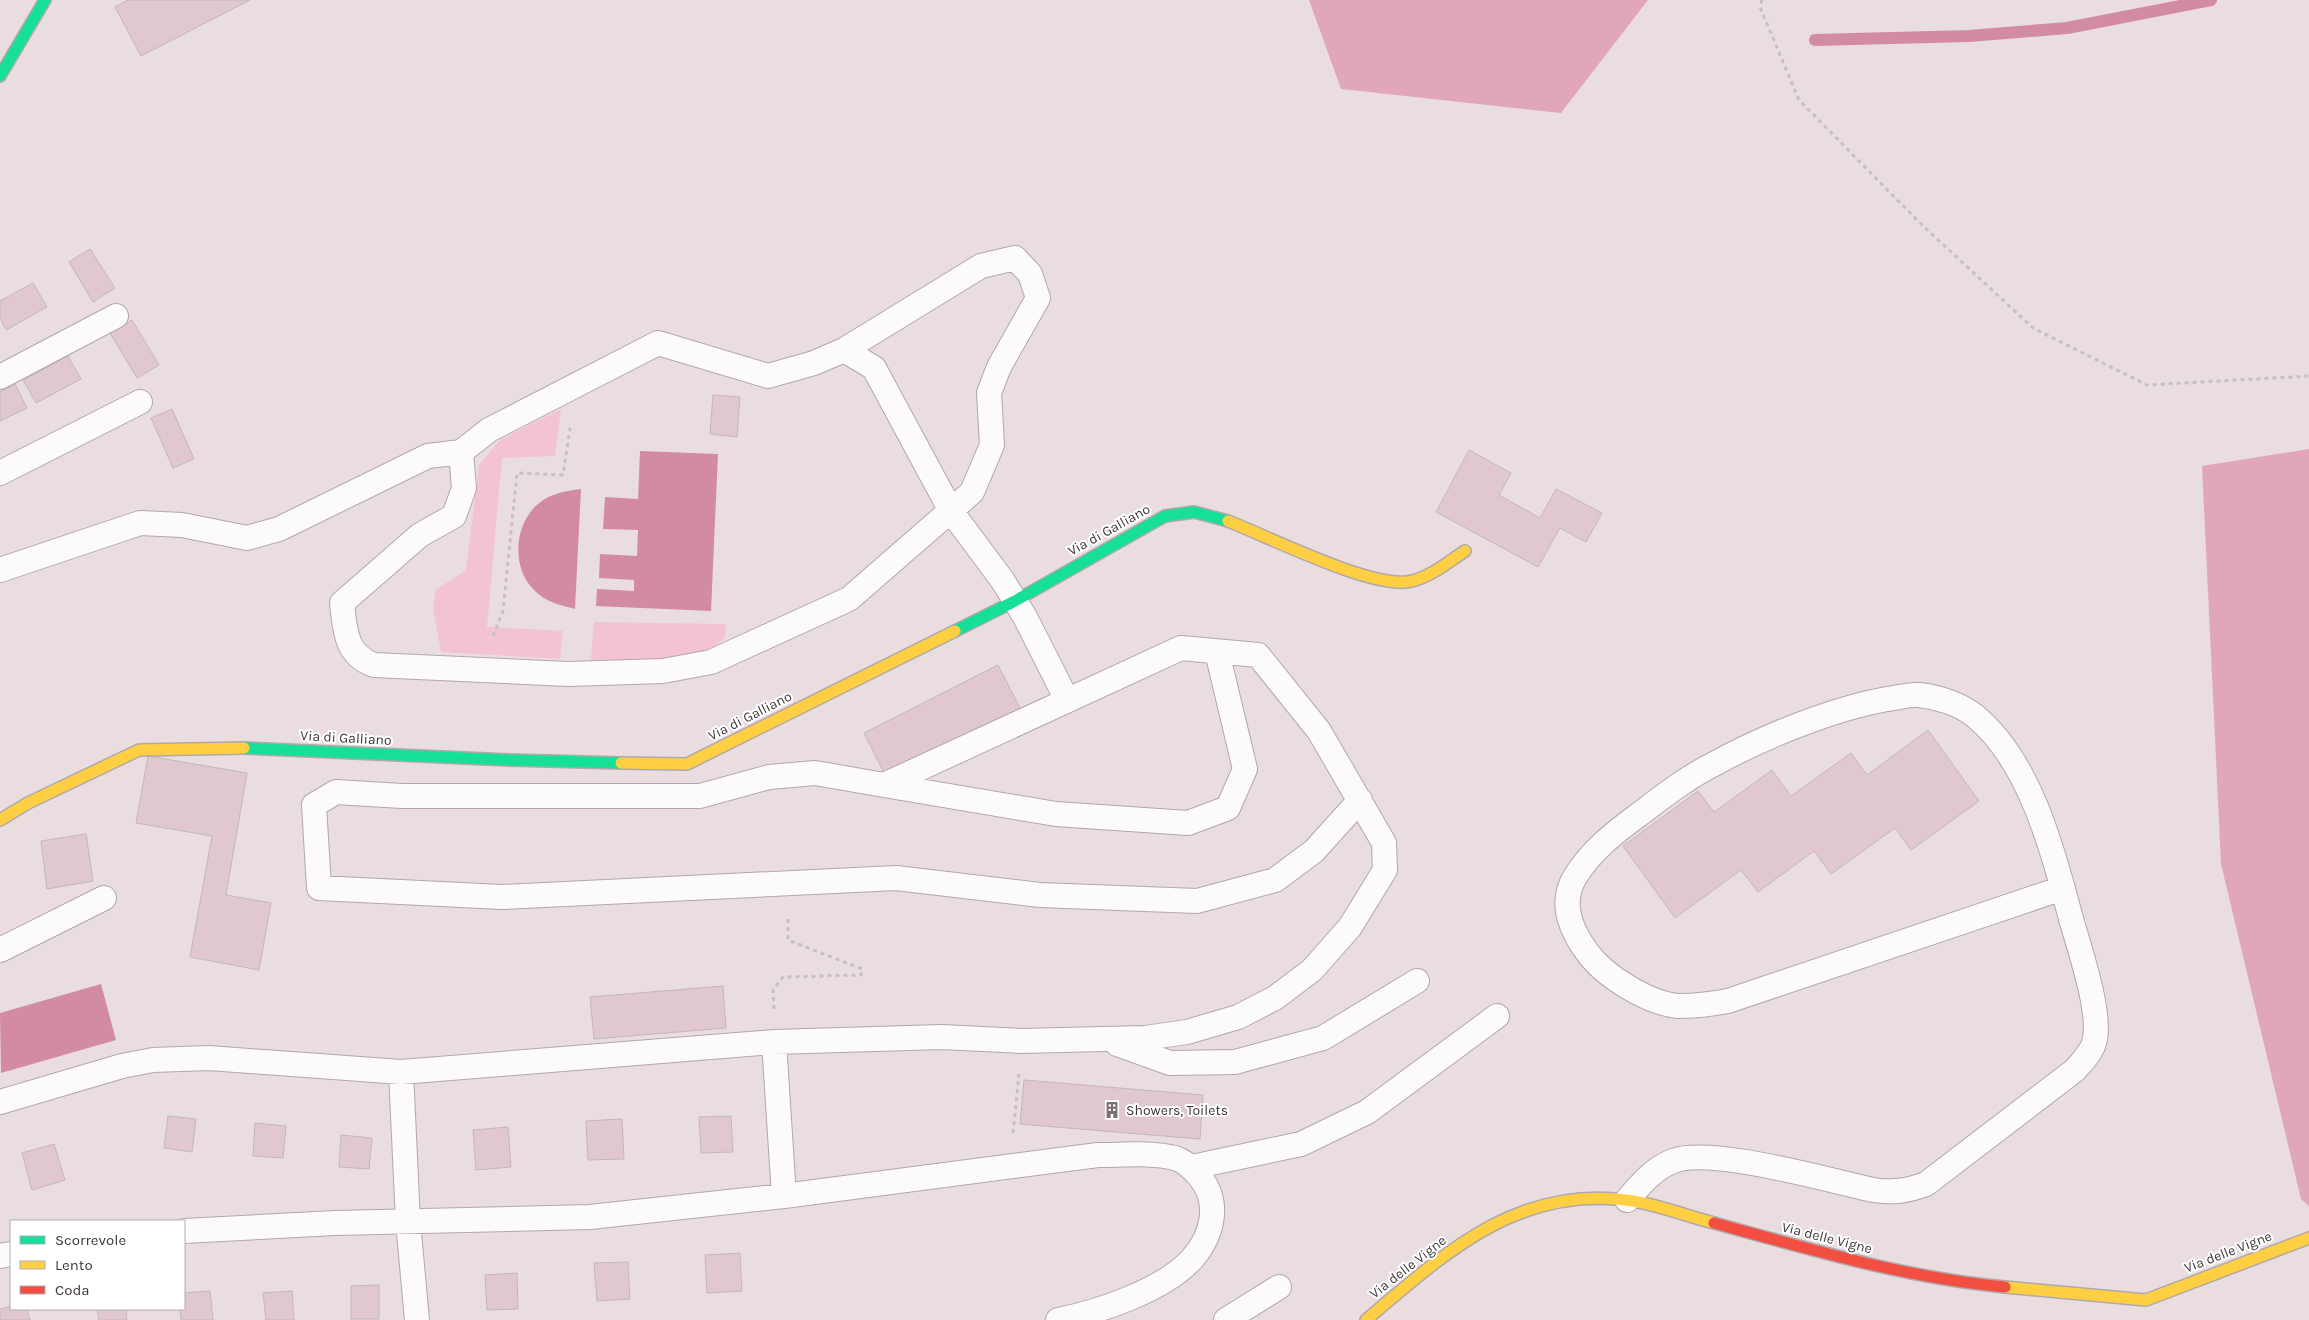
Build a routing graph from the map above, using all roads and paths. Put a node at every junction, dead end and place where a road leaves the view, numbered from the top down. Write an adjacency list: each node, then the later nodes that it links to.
1 (45, 0): 3 (street)
2 (1762, 0): 6 (path)
3 (0, 76)
4 (116, 316): 7 (lane)
5 (844, 350): 10 (lane); 12 (lane); 12 (lane)
6 (2309, 376)
7 (0, 377)
8 (140, 402): 11 (lane)
9 (570, 426): 17 (path)
10 (461, 452): 14 (lane); 17 (lane)
11 (0, 473)
12 (951, 511): 15 (lane); 17 (lane)
13 (1465, 551): 15 (street, Via di Galliano)
14 (0, 570)
15 (1014, 601): 18 (lane); 21 (street, Via di Galliano)
16 (1218, 652): 18 (lane); 19 (lane); 20 (lane)
17 (484, 670)
18 (1067, 700): 19 (lane)
19 (884, 785): 22 (lane)
20 (1360, 800): 22 (lane); 28 (lane)
21 (0, 820)
22 (788, 882): 29 (path)
23 (2063, 888): 23 (lane); 36 (lane)
24 (104, 898): 25 (lane)
25 (0, 950)
26 (1418, 981): 28 (lane)
27 (1497, 1016): 34 (lane)
28 (1108, 1040): 29 (lane)
29 (774, 1042): 30 (lane); 35 (lane)
30 (401, 1072): 32 (lane); 37 (lane)
31 (1018, 1083): 33 (path)
32 (0, 1102)
33 (1010, 1166): 34 (lane); 35 (lane)
34 (1192, 1167): 42 (lane)
35 (784, 1196): 37 (lane)
36 (1627, 1200): 39 (street, Via delle Vigne); 44 (street, Via delle Vigne)
37 (408, 1222): 38 (lane); 41 (lane)
38 (185, 1231)
39 (2309, 1238)
40 (1279, 1286): 43 (lane)
41 (417, 1320)
42 (1058, 1320)
43 (1226, 1320)
44 (1366, 1320)

